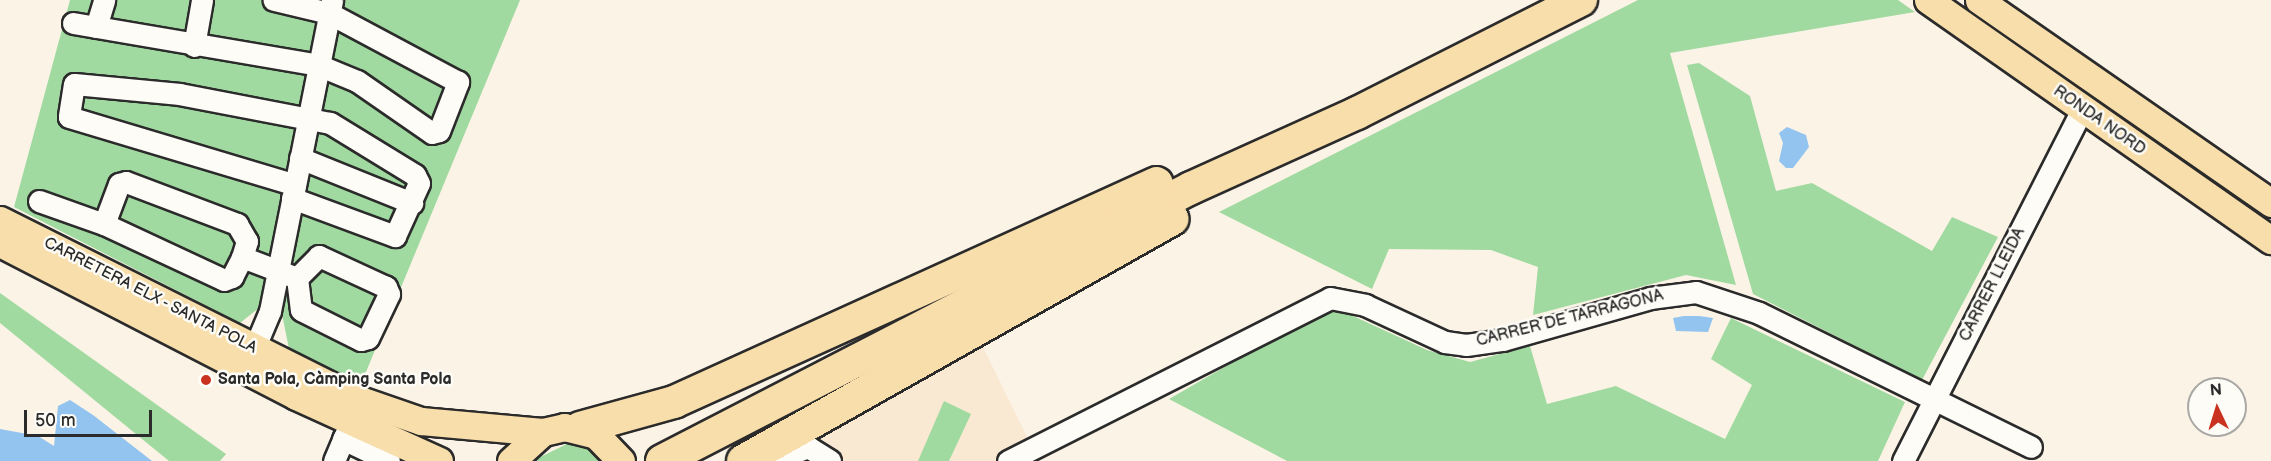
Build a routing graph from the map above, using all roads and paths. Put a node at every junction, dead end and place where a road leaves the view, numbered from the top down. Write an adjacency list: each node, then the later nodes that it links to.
1 (104, 0): 10 (street)
2 (202, 0): 11 (street)
3 (274, 0): 8 (street)
4 (1550, 0): 14 (highway)
5 (1581, 0): 14 (highway)
6 (1928, 0): 13 (main road, RONDA NORD)
7 (1979, 0): 20 (main road, RONDA NORD)
8 (331, 6): 12 (street); 12 (street)
9 (73, 22): 10 (street)
10 (96, 27): 11 (street)
11 (194, 46): 12 (street)
12 (318, 65): 15 (street)
13 (2082, 109): 23 (main road, RONDA NORD); 28 (street, CARRER LLEIDA)
14 (1342, 113): 29 (highway); 39 (highway); 40 (highway)
15 (308, 118): 16 (street); 17 (street); 19 (street)
16 (300, 158): 17 (street); 19 (street)
17 (293, 191): 19 (street); 26 (street)
18 (39, 201): 22 (street)
19 (412, 203)
20 (2271, 203)
21 (0, 220): 27 (main road, CARRETERA ELX - SANTA POLA)
22 (104, 224): 25 (street); 25 (street)
23 (2271, 240)
24 (0, 243): 30 (main road, CARRETERA ELX - SANTA POLA)
25 (242, 257): 26 (street)
26 (287, 275): 26 (street); 27 (street)
27 (254, 349): 31 (main road, CARRETERA ELX - SANTA POLA)
28 (1933, 402): 32 (street, CARRER DE TARRAGONA); 33 (street, CARRER DE TARRAGONA); 43 (street, CARRER LLEIDA)
29 (580, 428): 31 (main road, CARRETERA ELX - SANTA POLA); 38 (main road)
30 (347, 430): 34 (street); 35 (street); 36 (main road, CARRETERA ELX - SANTA POLA)
31 (543, 432): 37 (main road)
32 (2031, 447)
33 (1011, 460)
34 (334, 461)
35 (389, 461)
36 (439, 461)
37 (511, 461)
38 (621, 461)
39 (662, 461)
40 (742, 461)
41 (773, 461): 42 (street)
42 (830, 461)
43 (1903, 461)

